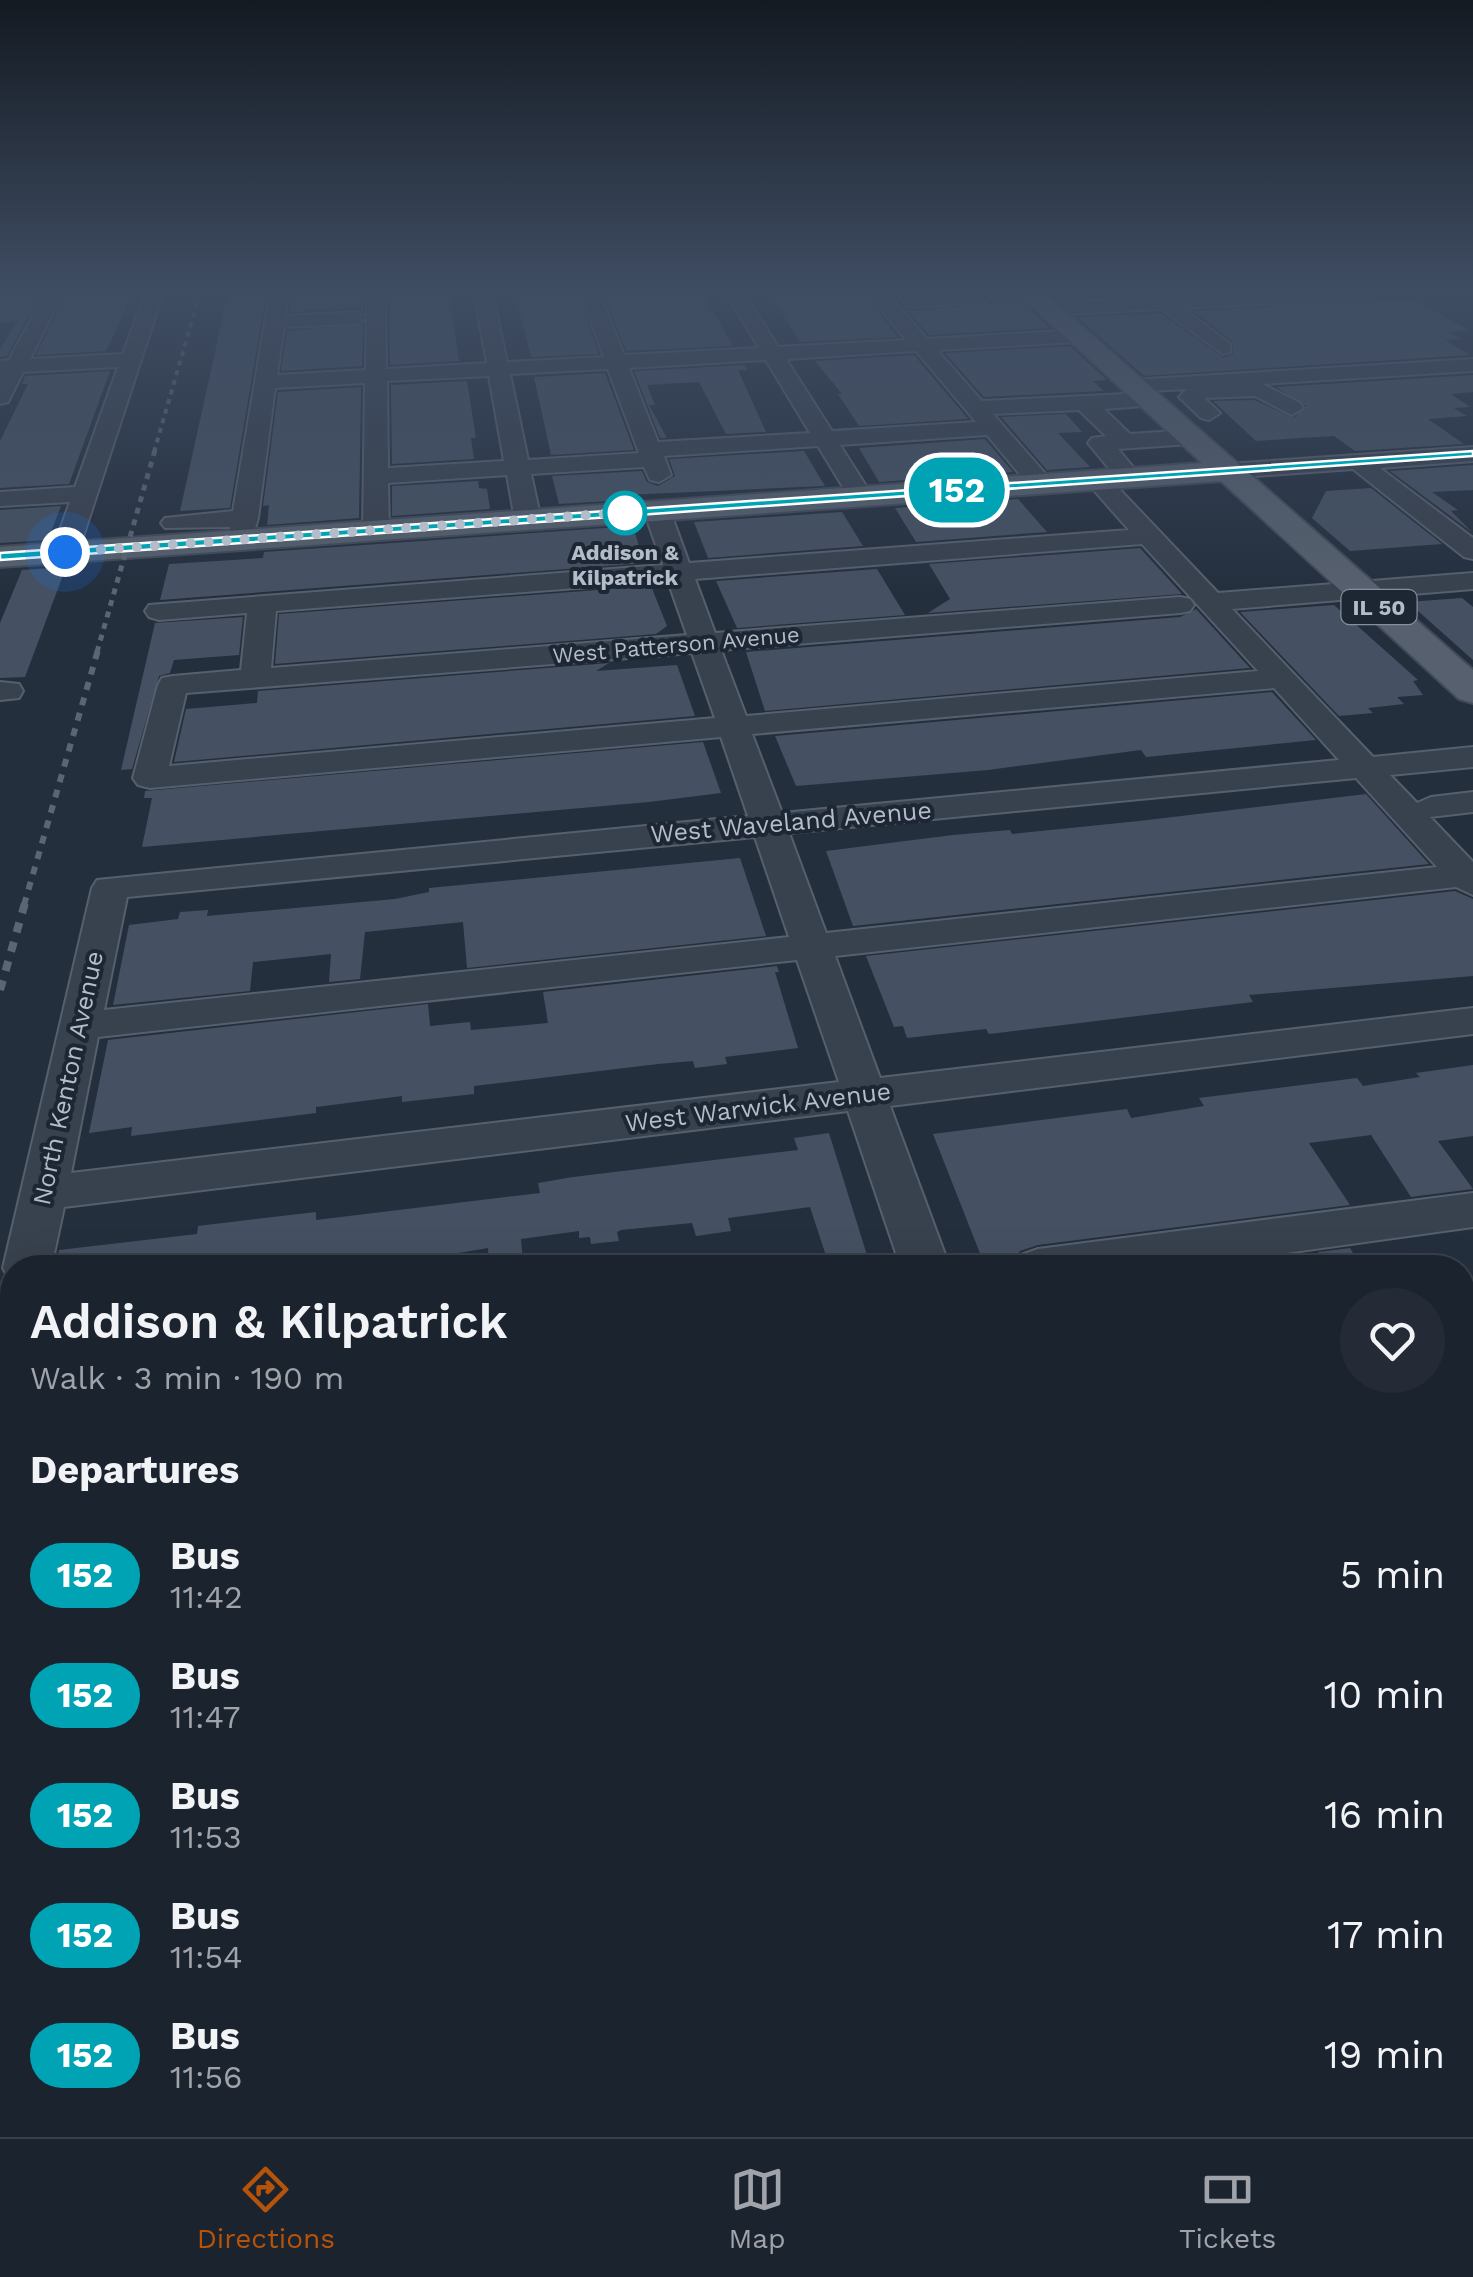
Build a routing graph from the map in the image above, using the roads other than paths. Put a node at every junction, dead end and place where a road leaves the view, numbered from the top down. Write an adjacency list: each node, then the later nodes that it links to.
1 (120, 393): 27 (street)
2 (263, 393): 36 (street)
3 (376, 393): 25 (street)
4 (503, 393): 23 (street)
5 (628, 393): 19 (street)
6 (797, 393): 17 (street)
7 (962, 393): 13 (street)
8 (1140, 393): 9 (street); 12 (street); 15 (main road, IL 50)
9 (1143, 393)
10 (1195, 393): 15 (street)
11 (1274, 393): 14 (street)
12 (1085, 403): 13 (street); 20 (street)
13 (975, 408): 16 (street)
14 (1292, 408)
15 (1199, 425): 20 (street); 24 (main road, IL 50)
16 (992, 428): 17 (street); 26 (street)
17 (826, 439): 19 (street); 28 (street)
18 (1473, 454): 21 (street)
19 (652, 455): 23 (street); 31 (street)
20 (1123, 460): 24 (main road); 26 (main road); 38 (street)
21 (1358, 462): 22 (street); 33 (street)
22 (1331, 464): 24 (street); 29 (street)
23 (518, 468): 25 (street); 34 (street)
24 (1227, 471): 29 (main road, IL 50)
25 (376, 476): 37 (street)
26 (1040, 484): 28 (main road)
27 (85, 494): 30 (street); 40 (street)
28 (861, 497): 31 (main road)
29 (1257, 498): 44 (main road, IL 50)
30 (0, 500)
31 (665, 510): 34 (main road); 42 (street)
32 (1473, 512): 33 (street)
33 (1428, 516): 39 (street)
34 (528, 520): 37 (main road)
35 (174, 523): 36 (street)
36 (243, 529): 37 (main road); 40 (main road)
37 (376, 530)
38 (1149, 536): 42 (street); 46 (street)
39 (1473, 551)
40 (65, 552): 41 (main road)
41 (0, 557)
42 (679, 572): 45 (street); 48 (street)
43 (1473, 581): 44 (street, West Patterson Avenue)
44 (1360, 590): 46 (street, West Patterson Avenue); 51 (main road, IL 50)
45 (262, 604): 47 (street); 50 (street)
46 (1195, 604): 48 (street, West Patterson Avenue); 49 (street)
47 (159, 611)
48 (704, 643): 50 (street, West Patterson Avenue); 52 (street)
49 (1282, 678): 52 (street); 54 (street)
50 (255, 679): 52 (street, West Patterson Avenue)
51 (1473, 691)
52 (734, 726): 57 (street)
53 (1473, 757): 54 (street, West Waveland Avenue)
54 (1365, 768): 57 (street, West Waveland Avenue); 58 (street)
55 (1473, 802): 56 (street)
56 (1431, 806)
57 (769, 824): 59 (street, West Waveland Avenue); 60 (street)
58 (1469, 879): 60 (street)
59 (110, 888): 62 (street, North Kenton Avenue)
60 (812, 945): 62 (street); 63 (street)
61 (1473, 1021): 63 (street, West Warwick Avenue)
62 (80, 1026): 64 (street, North Kenton Avenue)
63 (864, 1094): 64 (street, West Warwick Avenue); 67 (street)
64 (43, 1193): 66 (street, North Kenton Avenue)
65 (1473, 1210): 68 (street)
66 (30, 1255)
67 (921, 1255)
68 (1136, 1255)

